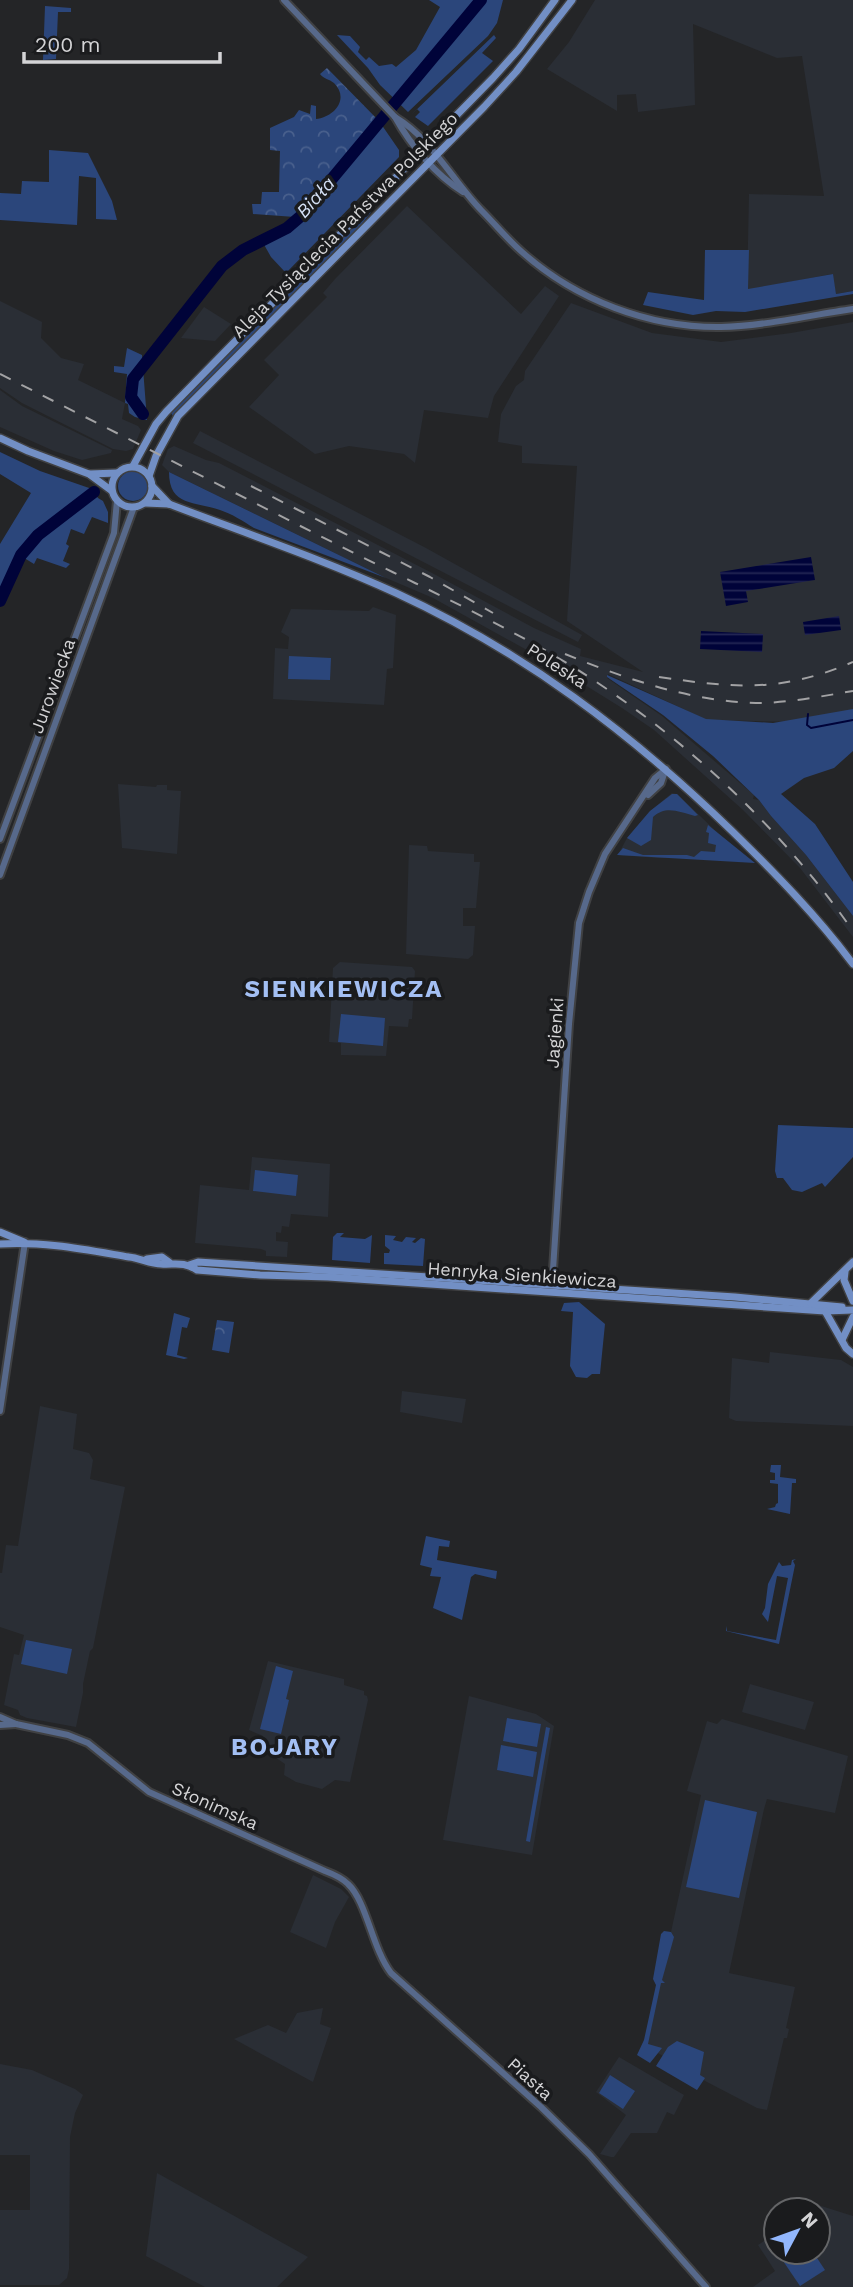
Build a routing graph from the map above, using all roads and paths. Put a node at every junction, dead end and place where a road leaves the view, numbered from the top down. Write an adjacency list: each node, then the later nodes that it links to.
1 (284, 0): 6 (street)
2 (555, 0): 4 (main road, Aleja Tysiąclecia Państwa Polskiego)
3 (572, 0): 5 (main road, Aleja Tysiąclecia Państwa Polskiego)
4 (476, 96): 5 (main road); 7 (main road, Aleja Tysiąclecia Państwa Polskiego)
5 (484, 107): 9 (main road, Aleja Tysiąclecia Państwa Polskiego)
6 (394, 117): 7 (street); 8 (street)
7 (428, 145): 8 (main road, Aleja Tysiąclecia Państwa Polskiego); 9 (street)
8 (421, 153): 10 (street); 12 (main road, Aleja Tysiąclecia Państwa Polskiego)
9 (437, 156): 10 (main road, Aleja Tysiąclecia Państwa Polskiego); 11 (street)
10 (429, 163): 11 (street); 13 (main road, Aleja Tysiąclecia Państwa Polskiego)
11 (467, 194): 14 (street)
12 (368, 206): 13 (main road); 16 (main road, Aleja Tysiąclecia Państwa Polskiego)
13 (376, 217): 19 (main road, Aleja Tysiąclecia Państwa Polskiego)
14 (853, 309)
15 (0, 438): 18 (main road)
16 (133, 466): 17 (main road); 19 (main road)
17 (117, 472): 18 (main road); 21 (main road)
18 (89, 474): 21 (main road)
19 (149, 476): 20 (main road)
20 (152, 486): 23 (main road); 24 (main road, Poleska)
21 (112, 491): 22 (main road)
22 (117, 501): 25 (main road); 26 (street, Jurowiecka)
23 (145, 503): 24 (main road, Poleska); 25 (main road)
24 (169, 504): 30 (main road, Poleska)
25 (134, 507): 27 (street, Jurowiecka)
26 (77, 626): 27 (street); 28 (street, Jurowiecka)
27 (88, 630): 29 (street, Jurowiecka)
28 (55, 687): 29 (street); 31 (street, Jurowiecka)
29 (66, 692): 32 (street, Jurowiecka)
30 (666, 769): 33 (main road, Poleska); 39 (street, Jagienki)
31 (0, 839)
32 (0, 876)
33 (853, 964)
34 (0, 1232): 35 (main road, Henryka Sienkiewicza)
35 (25, 1242): 36 (main road, Henryka Sienkiewicza); 39 (main road, Henryka Sienkiewicza); 48 (street)
36 (0, 1244)
37 (853, 1262): 38 (main road)
38 (845, 1271): 41 (main road); 42 (main road)
39 (552, 1289): 40 (main road, Henryka Sienkiewicza)
40 (652, 1296): 42 (main road, Henryka Sienkiewicza); 44 (main road, Henryka Sienkiewicza)
41 (853, 1301)
42 (811, 1303): 43 (main road, Henryka Sienkiewicza)
43 (853, 1309): 44 (main road, Henryka Sienkiewicza)
44 (825, 1311): 46 (main road)
45 (853, 1317): 46 (main road)
46 (842, 1341): 47 (main road)
47 (853, 1354)
48 (0, 1411)
49 (0, 1717): 50 (street)
50 (16, 1724): 51 (street); 52 (street, Słonimska)
51 (0, 1725)
52 (349, 1885): 53 (street, Piasta)
53 (706, 2287)

